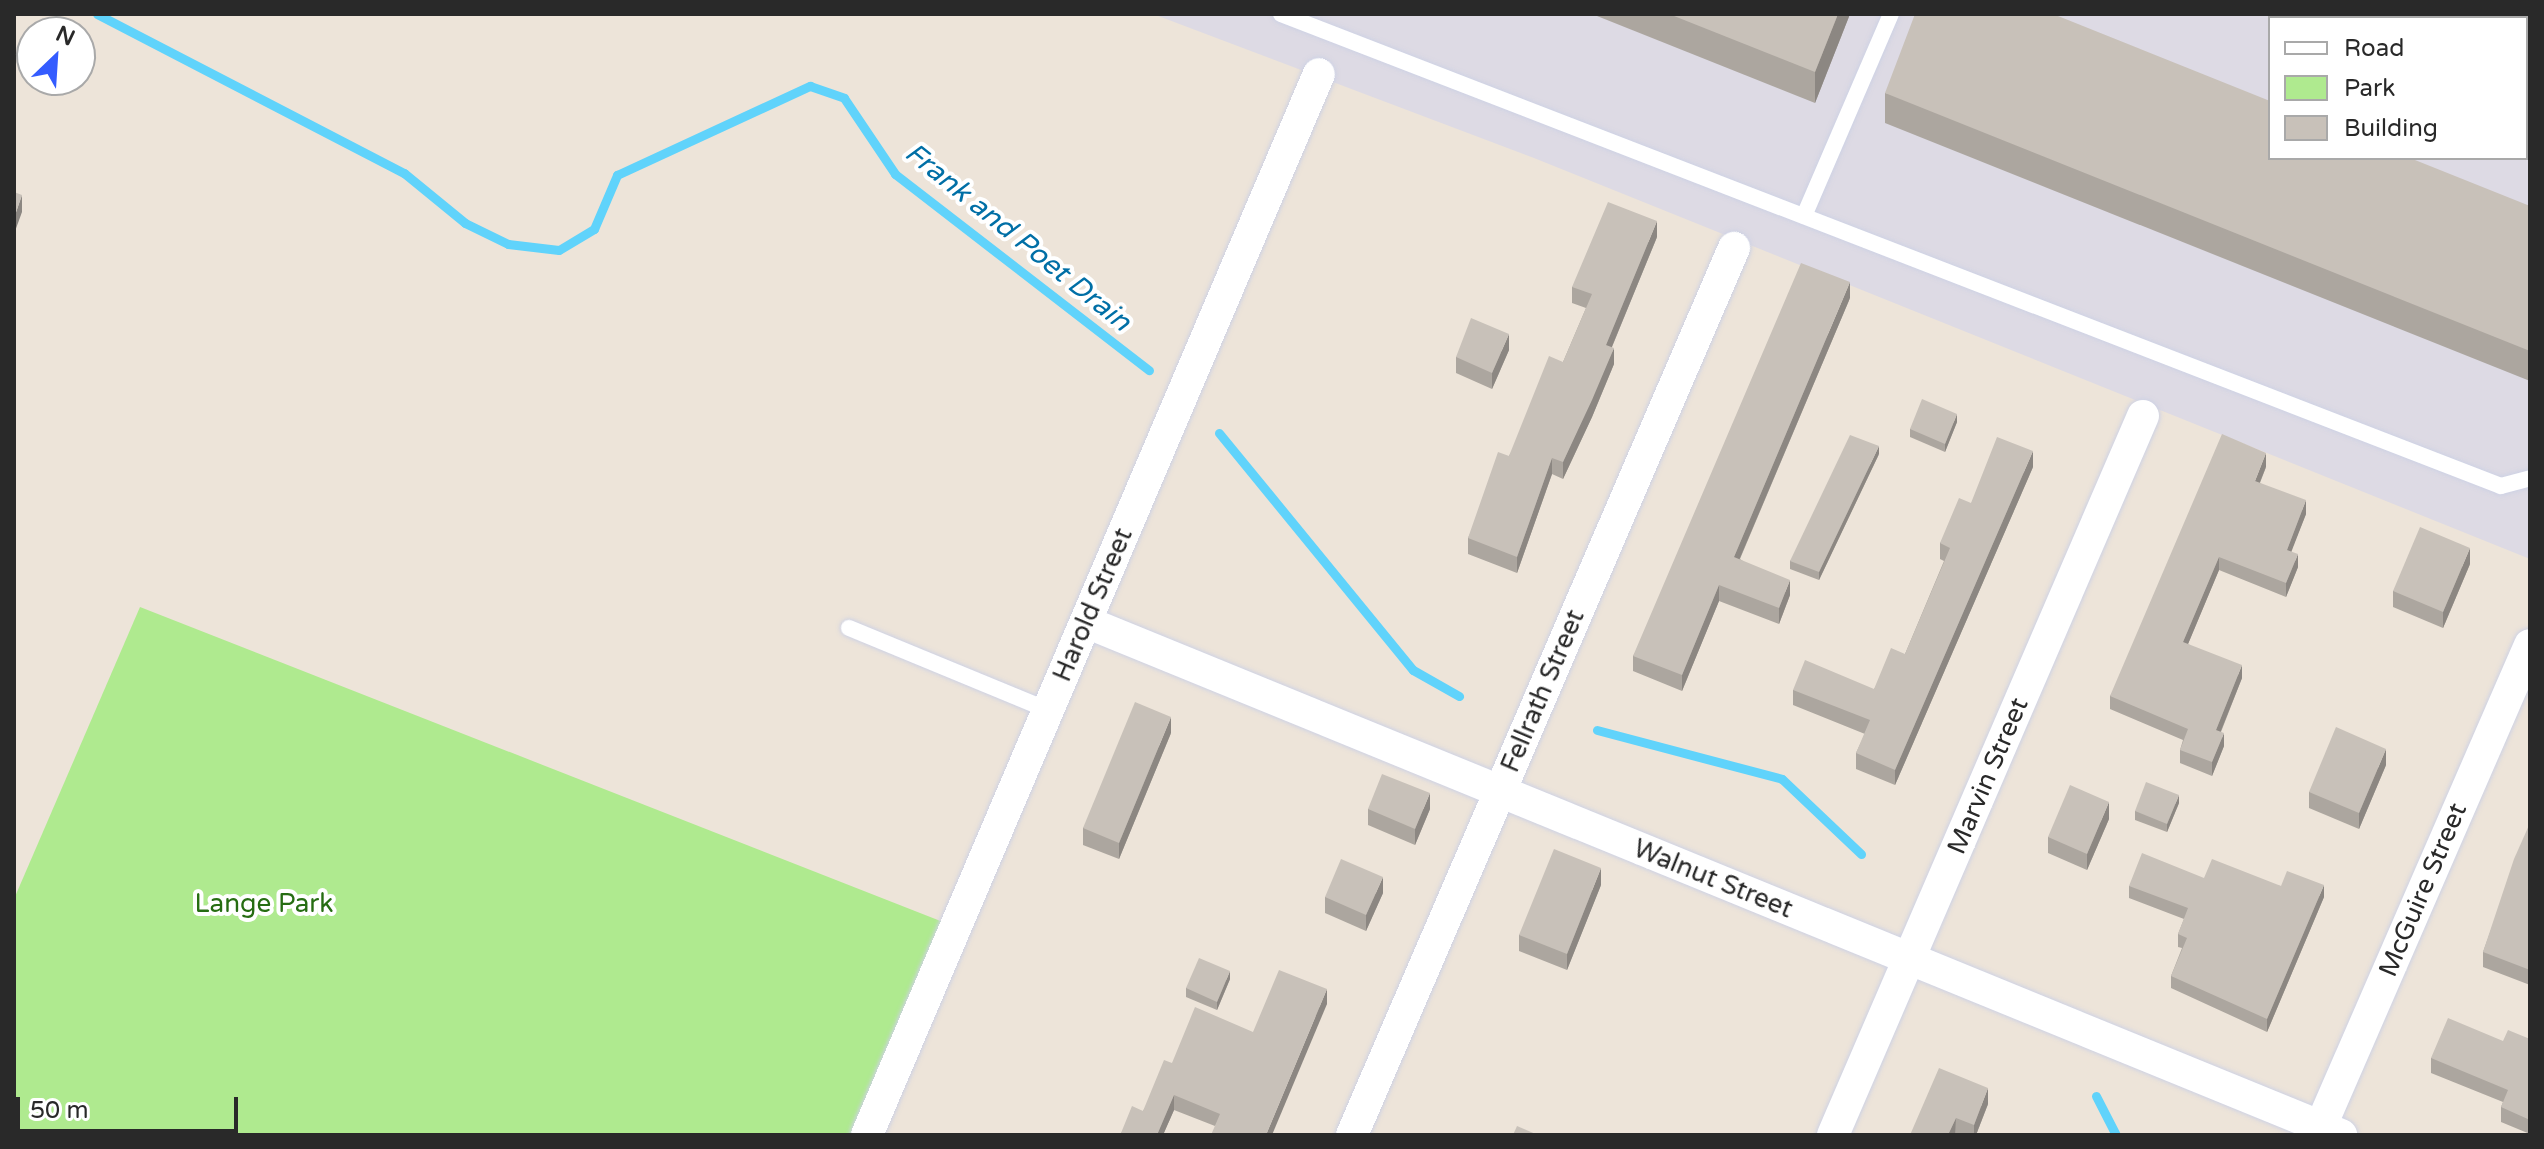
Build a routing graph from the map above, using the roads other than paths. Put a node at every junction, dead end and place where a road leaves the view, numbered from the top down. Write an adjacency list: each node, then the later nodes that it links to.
1 (1281, 14): 4 (lane)
2 (1891, 14): 4 (lane)
3 (1319, 74): 8 (street, Harold Street)
4 (1804, 216): 7 (lane)
5 (1734, 248): 12 (street, Fellrath Street)
6 (2143, 416): 13 (street, Marvin Street)
7 (2530, 478)
8 (1086, 622): 11 (street, Harold Street); 12 (street, Walnut Street)
9 (849, 628): 11 (lane)
10 (2530, 645): 14 (street, McGuire Street)
11 (1048, 710): 15 (street, Harold Street)
12 (1500, 792): 13 (street, Walnut Street); 16 (street, Fellrath Street)
13 (1909, 959): 14 (street, Walnut Street); 17 (street, Marvin Street)
14 (2326, 1132)
15 (867, 1135)
16 (1352, 1135)
17 (1833, 1135)

